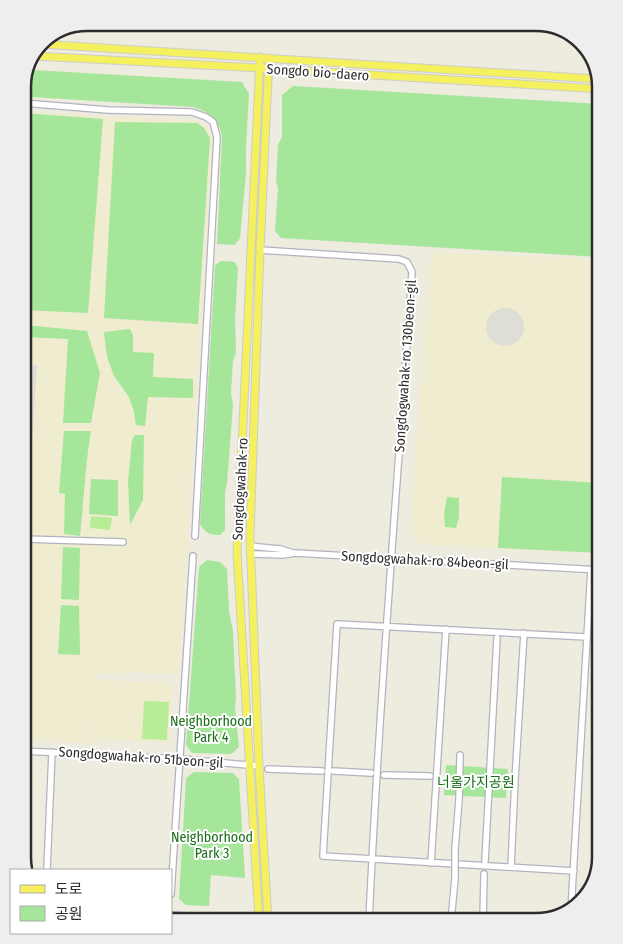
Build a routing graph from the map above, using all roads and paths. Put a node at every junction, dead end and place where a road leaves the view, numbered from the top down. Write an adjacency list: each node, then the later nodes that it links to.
1 (51, 45): 3 (main road, Songdo bio-daero)
2 (40, 57): 5 (main road, Songdo bio-daero)
3 (260, 57): 4 (main road, Songdo bio-daero); 5 (main road, Songdogwahak-ro)
4 (269, 58): 6 (main road, Songdogwahak-ro); 7 (main road, Songdo bio-daero)
5 (260, 68): 6 (main road, Songdo bio-daero); 29 (main road, Songdogwahak-ro)
6 (269, 69): 8 (main road, Songdo bio-daero); 10 (main road, Songdogwahak-ro)
7 (591, 79)
8 (592, 89)
9 (31, 104): 11 (street)
10 (260, 250): 14 (main road, Songdogwahak-ro); 18 (street, Songdogwahak-ro 130beon-gil)
11 (195, 536)
12 (31, 538): 13 (street)
13 (123, 542)
14 (250, 546): 15 (street); 16 (main road, Songdogwahak-ro)
15 (295, 553): 16 (street, Songdogwahak-ro 84beon-gil); 18 (street, Songdogwahak-ro 84beon-gil)
16 (250, 554): 30 (main road, Songdogwahak-ro)
17 (194, 556): 28 (street)
18 (392, 559): 19 (street, Songdogwahak-ro 84beon-gil); 20 (street, Songdogwahak-ro 130beon-gil)
19 (591, 569): 23 (street)
20 (386, 626): 21 (street); 37 (street, Songdogwahak-ro 130beon-gil); 37 (street)
21 (446, 629): 22 (street); 39 (street)
22 (524, 633): 23 (street); 40 (street)
23 (587, 636): 42 (street)
24 (497, 638): 38 (street)
25 (31, 751): 26 (street, Songdogwahak-ro 51beon-gil)
26 (52, 752): 28 (street, Songdogwahak-ro 51beon-gil); 41 (street)
27 (460, 755): 49 (street, bridge)
28 (181, 759): 29 (street, Songdogwahak-ro 51beon-gil); 44 (street)
29 (250, 765): 30 (street, Songdogwahak-ro 51beon-gil); 46 (main road, Songdogwahak-ro)
30 (260, 766): 47 (main road, Songdogwahak-ro)
31 (268, 769): 32 (street)
32 (322, 770)
33 (334, 771): 34 (street)
34 (372, 773)
35 (384, 775): 36 (street)
36 (430, 776)
37 (372, 859): 39 (street); 48 (street, Songdogwahak-ro 130beon-gil)
38 (485, 861)
39 (431, 863): 40 (street)
40 (512, 867): 42 (street)
41 (47, 869)
42 (574, 871): 45 (street)
43 (484, 874): 50 (street)
44 (172, 880)
45 (572, 899)
46 (257, 913)
47 (268, 913)
48 (369, 913)
49 (452, 913)
50 (483, 913)

